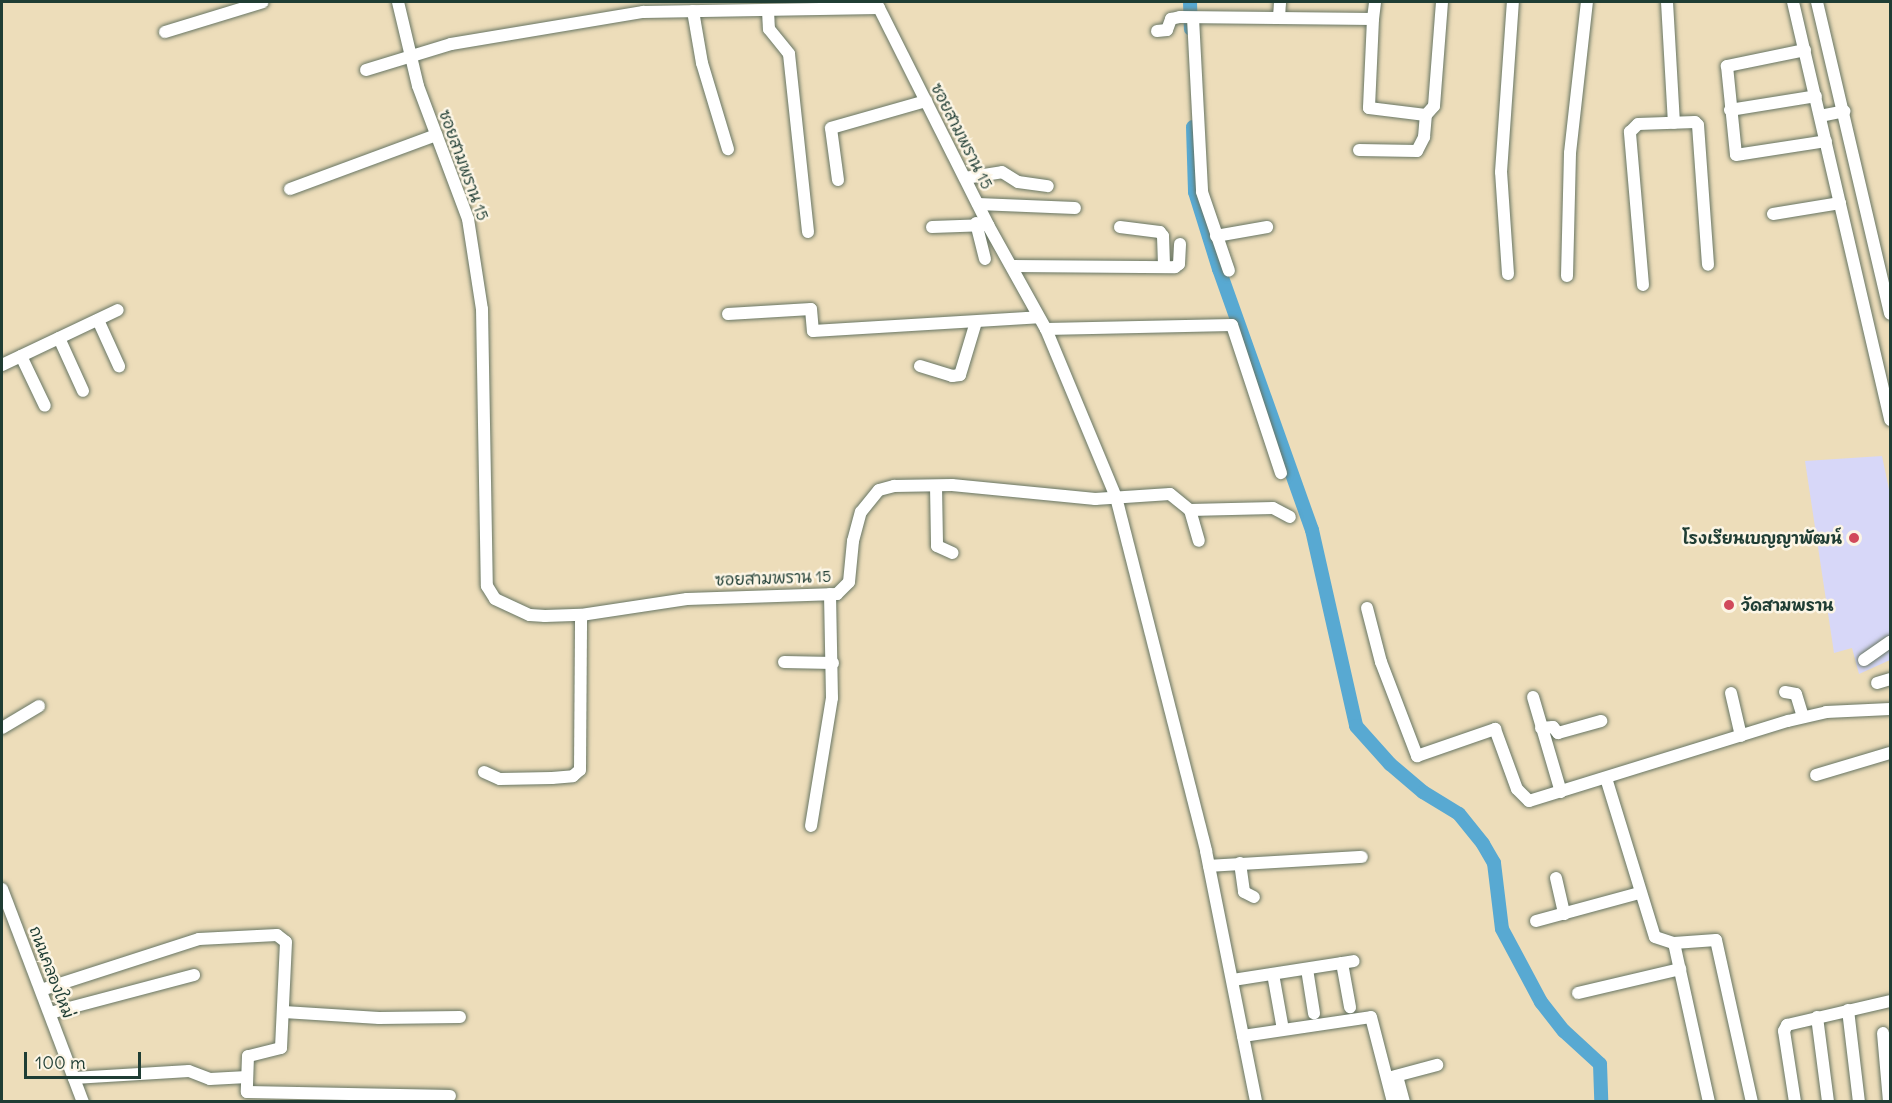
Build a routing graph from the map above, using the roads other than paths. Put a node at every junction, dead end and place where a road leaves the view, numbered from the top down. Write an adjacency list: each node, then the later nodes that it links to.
1 (263, 2): 18 (street)
2 (398, 2): 20 (street, ซอยสามพราน 15)
3 (1280, 2): 14 (street)
4 (1375, 2): 16 (street)
5 (1442, 2): 26 (street)
6 (1513, 2): 55 (street)
7 (1587, 2): 56 (street)
8 (1666, 2): 28 (street)
9 (1793, 2): 19 (street)
10 (1817, 2): 25 (street)
11 (877, 5): 13 (street); 23 (street, ซอยสามพราน 15)
12 (693, 11): 13 (street); 20 (street); 31 (street)
13 (768, 11): 45 (street)
14 (1279, 17): 15 (street); 16 (street)
15 (1188, 18): 17 (street); 46 (street)
16 (1373, 19): 26 (street)
17 (1158, 31)
18 (165, 32)
19 (1805, 50): 22 (street); 24 (street)
20 (409, 55): 21 (street); 29 (street, ซอยสามพราน 15)
21 (366, 70)
22 (1816, 96): 24 (street); 27 (street)
23 (926, 101): 33 (street, ซอยสามพราน 15); 34 (street)
24 (1730, 110): 30 (street)
25 (1845, 111): 27 (street); 50 (street)
26 (1426, 116): 32 (street)
27 (1820, 116): 30 (street)
28 (1674, 123): 51 (street); 57 (street)
29 (436, 135): 36 (street); 83 (street, ซอยสามพราน 15)
30 (1826, 141): 37 (street)
31 (728, 149)
32 (1359, 150)
33 (964, 178): 35 (street); 38 (street, ซอยสามพราน 15)
34 (838, 180)
35 (1048, 186)
36 (290, 189)
37 (1840, 202): 40 (street); 73 (street)
38 (978, 204): 39 (street); 41 (street, ซอยสามพราน 15)
39 (1075, 208)
40 (1773, 214)
41 (982, 224): 42 (street); 49 (street); 52 (street, ซอยสามพราน 15)
42 (932, 227)
43 (1120, 227): 53 (street)
44 (1267, 227): 46 (street)
45 (808, 232)
46 (1216, 236): 54 (street)
47 (1180, 244): 53 (street)
48 (1890, 257): 50 (street)
49 (985, 259)
50 (1878, 261): 58 (street)
51 (1708, 265)
52 (1012, 266): 53 (street); 62 (street, ซอยสามพราน 15)
53 (1164, 267)
54 (1229, 271)
55 (1508, 274)
56 (1567, 276)
57 (1643, 285)
58 (1888, 289): 61 (street)
59 (118, 310): 63 (street)
60 (728, 314): 64 (street)
61 (1890, 314)
62 (1040, 317): 64 (street); 65 (street, ซอยสามพราน 15)
63 (98, 320): 66 (street); 69 (street)
64 (976, 322): 70 (street)
65 (1046, 329): 74 (street); 76 (street, ซอยสามพราน 15)
66 (59, 338): 67 (street); 71 (street)
67 (21, 356): 68 (street); 72 (street)
68 (2, 365)
69 (119, 366)
70 (920, 366)
71 (83, 391)
72 (45, 406)
73 (1890, 420)
74 (1281, 473)
75 (936, 486): 76 (street, ซอยสามพราน 15); 80 (street); 81 (street, ซอยสามพราน 15)
76 (1116, 497): 77 (street); 108 (street)
77 (1190, 510): 78 (street); 79 (street)
78 (1290, 517)
79 (1199, 541)
80 (953, 553)
81 (830, 594): 83 (street, ซอยสามพราน 15); 87 (street)
82 (1367, 608): 104 (street)
83 (580, 615): 101 (street)
84 (1890, 642): 85 (street)
85 (1864, 660)
86 (784, 662): 87 (street)
87 (833, 663): 105 (street)
88 (1890, 679): 89 (street)
89 (1877, 683)
90 (1785, 692): 95 (street)
91 (1731, 693): 99 (street)
92 (1533, 697): 98 (street)
93 (39, 706): 97 (street)
94 (1890, 709): 95 (street)
95 (1803, 717): 99 (street)
96 (1601, 721): 98 (street)
97 (2, 728)
98 (1541, 728): 104 (street)
99 (1741, 736): 103 (street)
100 (1890, 753): 102 (street)
101 (484, 772)
102 (1816, 776)
103 (1606, 778): 104 (street); 111 (street)
104 (1561, 792)
105 (811, 826)
106 (1362, 856): 107 (street)
107 (1240, 863): 108 (street); 112 (street)
108 (1209, 866): 120 (street)
109 (1556, 878): 113 (street)
110 (2, 889): 121 (street, ถนนคลองใหม่)
111 (1640, 894): 113 (street); 115 (street)
112 (1254, 897)
113 (1564, 914): 114 (street)
114 (1536, 921)
115 (1674, 943): 117 (street); 145 (street)
116 (1307, 969): 118 (street); 124 (street); 128 (street)
117 (1680, 969): 122 (street); 144 (street)
118 (1273, 974): 120 (street); 131 (street)
119 (194, 975): 127 (street)
120 (1233, 980): 133 (street)
121 (40, 990): 126 (street); 127 (street, ถนนคลองใหม่)
122 (1578, 993)
123 (1890, 1001): 125 (street)
124 (1350, 1007)
125 (1848, 1010): 130 (street); 148 (street)
126 (284, 1012): 129 (street); 135 (street)
127 (50, 1013): 137 (street, ถนนคลองใหม่)
128 (1314, 1014)
129 (460, 1017)
130 (1817, 1017): 146 (street); 147 (street)
131 (1281, 1024)
132 (1883, 1033): 149 (street)
133 (1243, 1036): 136 (street); 141 (street)
134 (1437, 1065): 136 (street)
135 (247, 1077): 137 (street); 139 (street)
136 (1393, 1077): 142 (street); 143 (street)
137 (75, 1078): 140 (street, ถนนคลองใหม่)
138 (450, 1096): 139 (street)
139 (248, 1097)
140 (83, 1101)
141 (1256, 1101)
142 (1393, 1101)
143 (1404, 1101)
144 (1709, 1101)
145 (1752, 1101)
146 (1795, 1101)
147 (1828, 1101)
148 (1859, 1101)
149 (1889, 1101)

